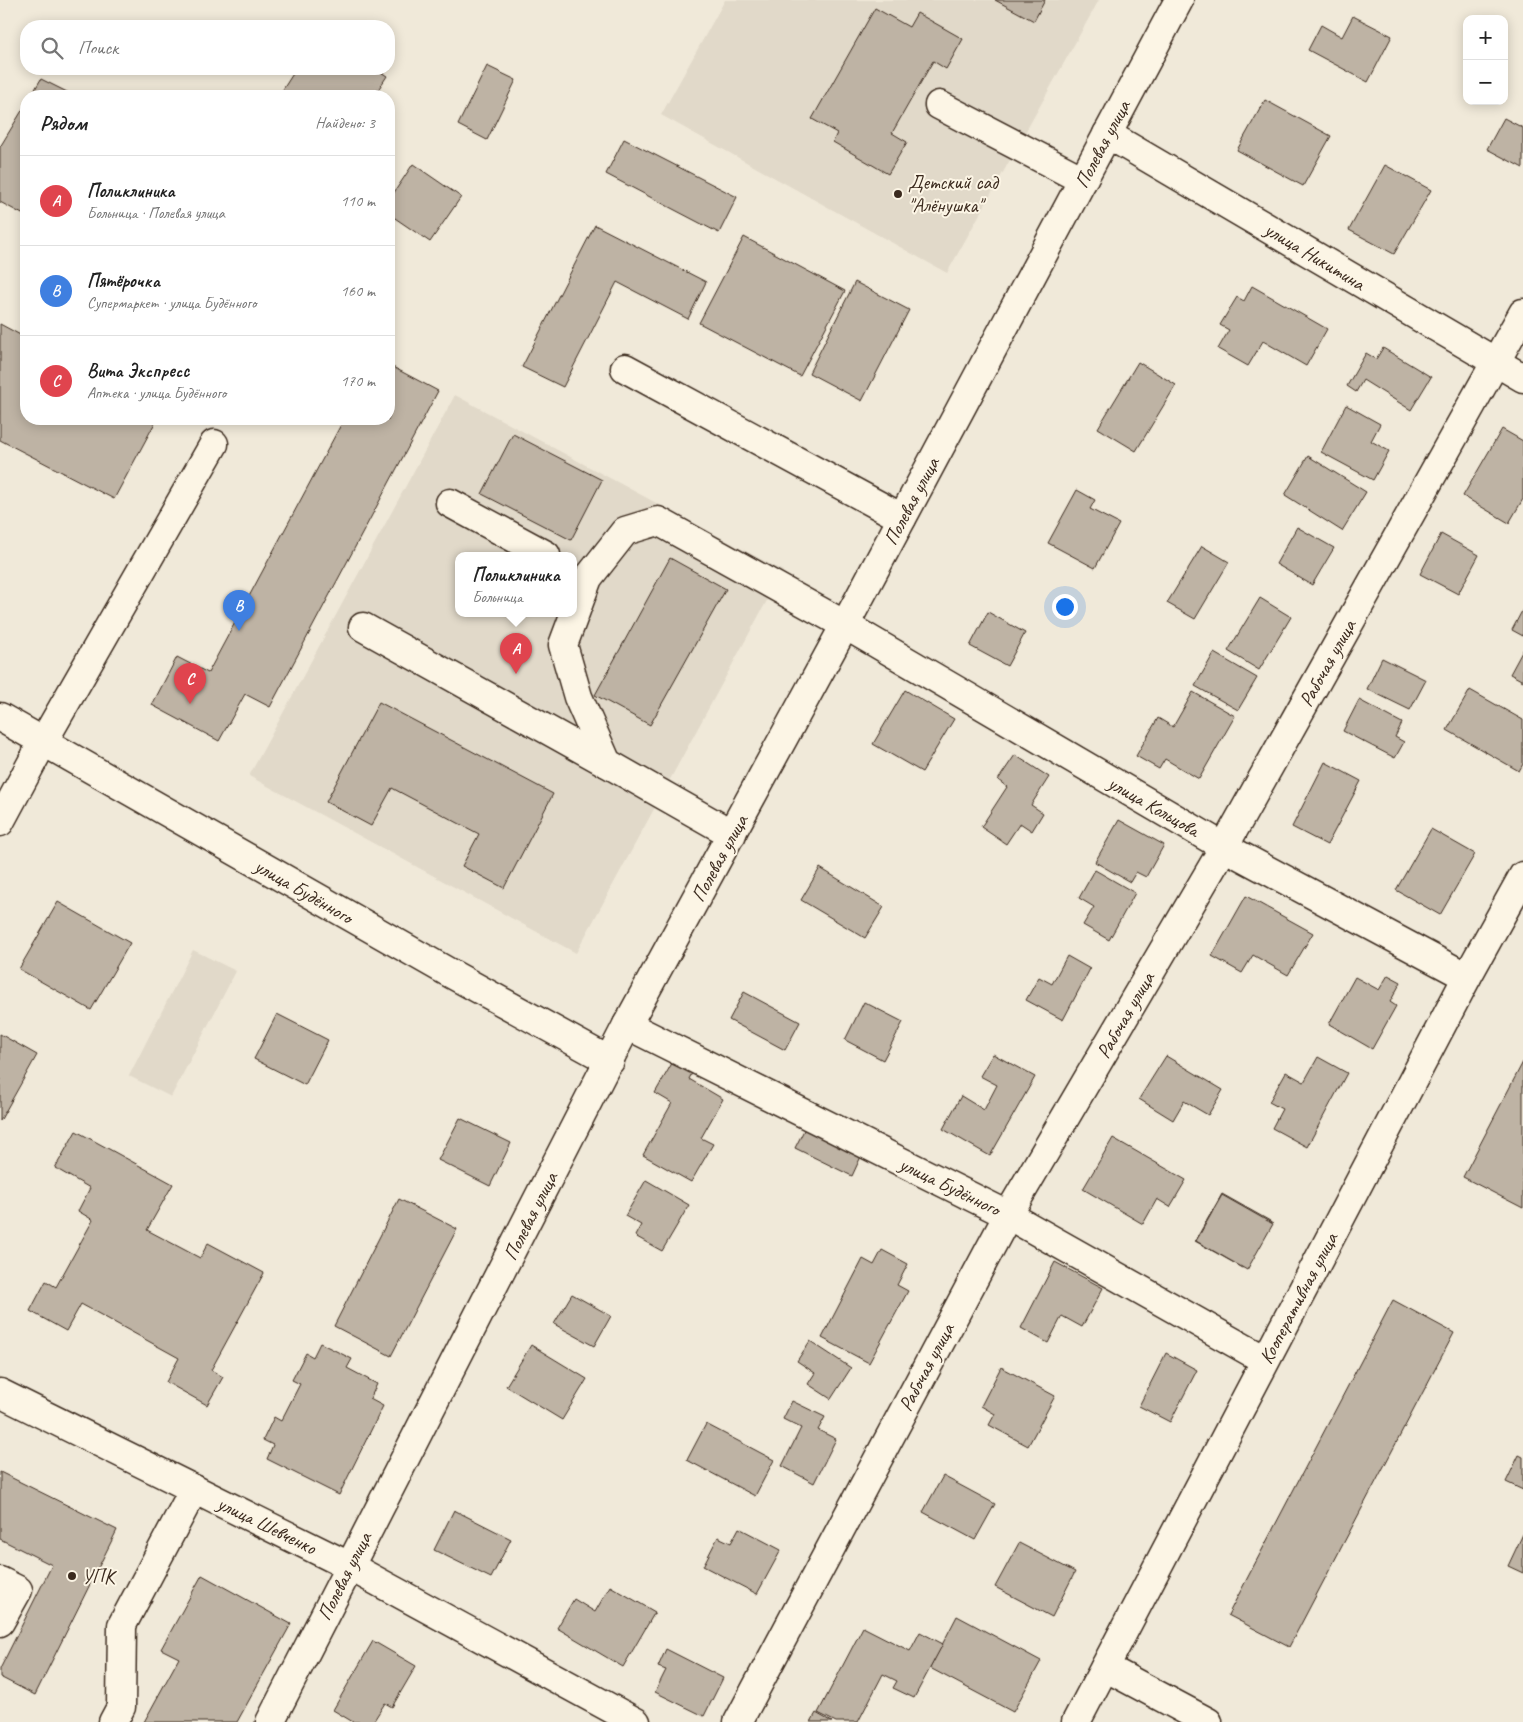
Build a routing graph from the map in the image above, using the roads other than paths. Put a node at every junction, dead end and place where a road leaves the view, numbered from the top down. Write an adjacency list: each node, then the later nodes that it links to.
1 (1180, 0): 3 (street, Полевая улица)
2 (939, 105): 4 (street)
3 (1107, 134): 4 (street, Полевая улица); 6 (street, улица Никитина)
4 (1083, 180): 11 (street, Полевая улица)
5 (1523, 313): 6 (street, Рабочая улица)
6 (1495, 362): 8 (street, улица Никитина); 23 (street, Рабочая улица)
7 (625, 368): 11 (street)
8 (1523, 378)
9 (214, 444): 19 (street)
10 (450, 503): 12 (street)
11 (902, 518): 16 (street, Полевая улица)
12 (540, 552)
13 (581, 574): 14 (street, улица Кольцова); 16 (street, улица Кольцова)
14 (577, 590)
15 (570, 617): 20 (street, улица Кольцова)
16 (845, 625): 22 (street, Полевая улица); 23 (street, улица Кольцова)
17 (363, 627): 20 (street)
18 (0, 717): 19 (street, улица Будённого)
19 (43, 742): 21 (street); 27 (street, улица Будённого)
20 (607, 762): 22 (street)
21 (0, 822)
22 (732, 834): 26 (street, Полевая улица)
23 (1224, 847): 25 (street, улица Кольцова); 28 (street, Рабочая улица)
24 (1523, 876): 25 (street, Кооперативная улица)
25 (1467, 977): 29 (street, Кооперативная улица)
26 (627, 1025): 27 (street, Полевая улица); 28 (street, улица Будённого)
27 (610, 1061): 32 (street, Полевая улица)
28 (1008, 1215): 29 (street, улица Будённого); 39 (street, Рабочая улица)
29 (1266, 1360): 35 (street, Кооперативная улица)
30 (0, 1393): 31 (street, улица Шевченко)
31 (194, 1489): 32 (street, улица Шевченко); 36 (street)
32 (349, 1566): 37 (street, Полевая улица); 38 (street, улица Шевченко)
33 (0, 1581): 34 (street)
34 (0, 1622)
35 (1105, 1667): 40 (street, Кооперативная улица); 41 (street)
36 (113, 1722)
37 (270, 1722)
38 (636, 1722)
39 (738, 1722)
40 (1076, 1722)
41 (1208, 1722)

